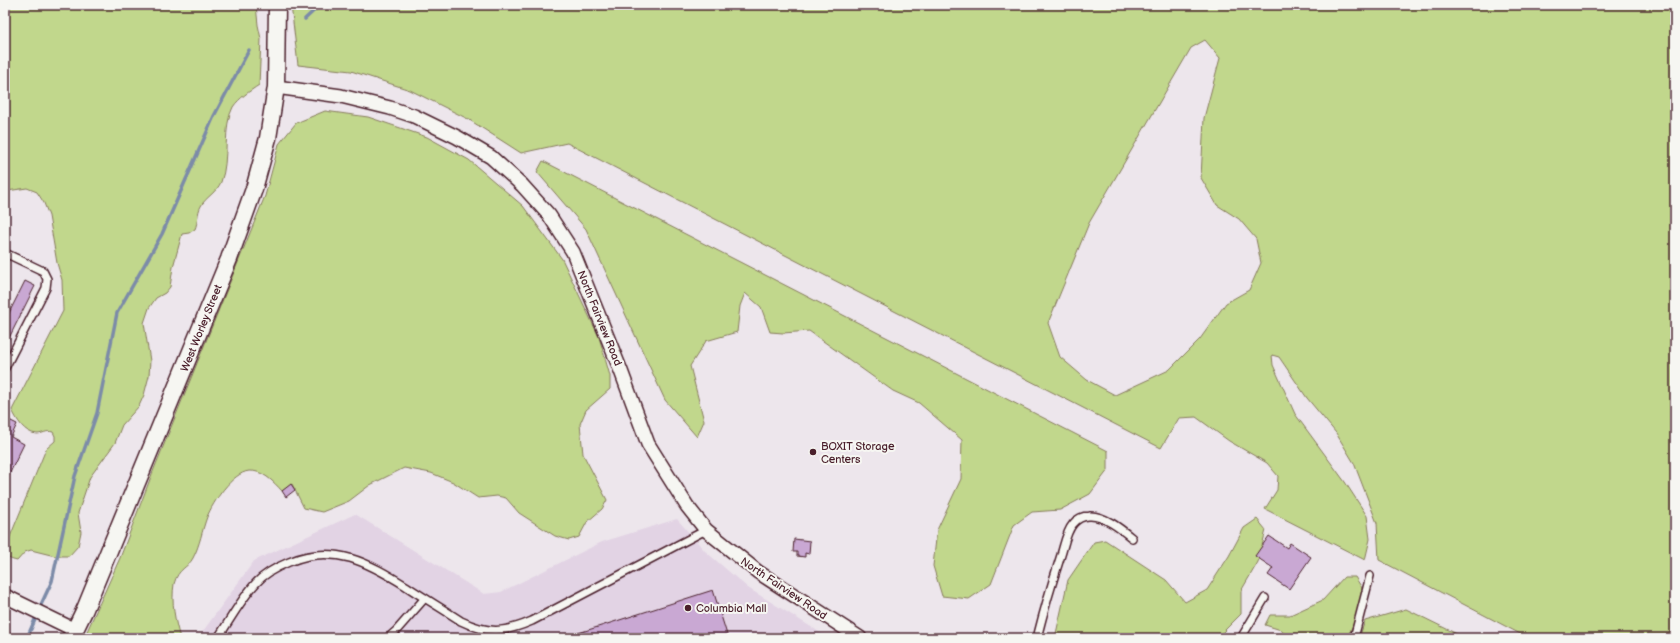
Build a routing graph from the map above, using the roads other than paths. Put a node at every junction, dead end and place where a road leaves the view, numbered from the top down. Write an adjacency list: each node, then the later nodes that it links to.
1 (277, 5): 2 (street, West Worley Street)
2 (276, 87): 5 (street, North Fairview Road); 11 (street, West Worley Street)
3 (5, 253): 4 (lane)
4 (5, 368)
5 (706, 530): 12 (lane); 15 (street, North Fairview Road)
6 (1132, 538): 16 (lane)
7 (1370, 576): 18 (lane)
8 (9, 597): 11 (street)
9 (426, 598): 12 (lane); 13 (lane); 14 (lane)
10 (1265, 598): 17 (lane)
11 (73, 634)
12 (503, 634)
13 (218, 638)
14 (388, 638)
15 (860, 638)
16 (1038, 638)
17 (1240, 638)
18 (1354, 638)

